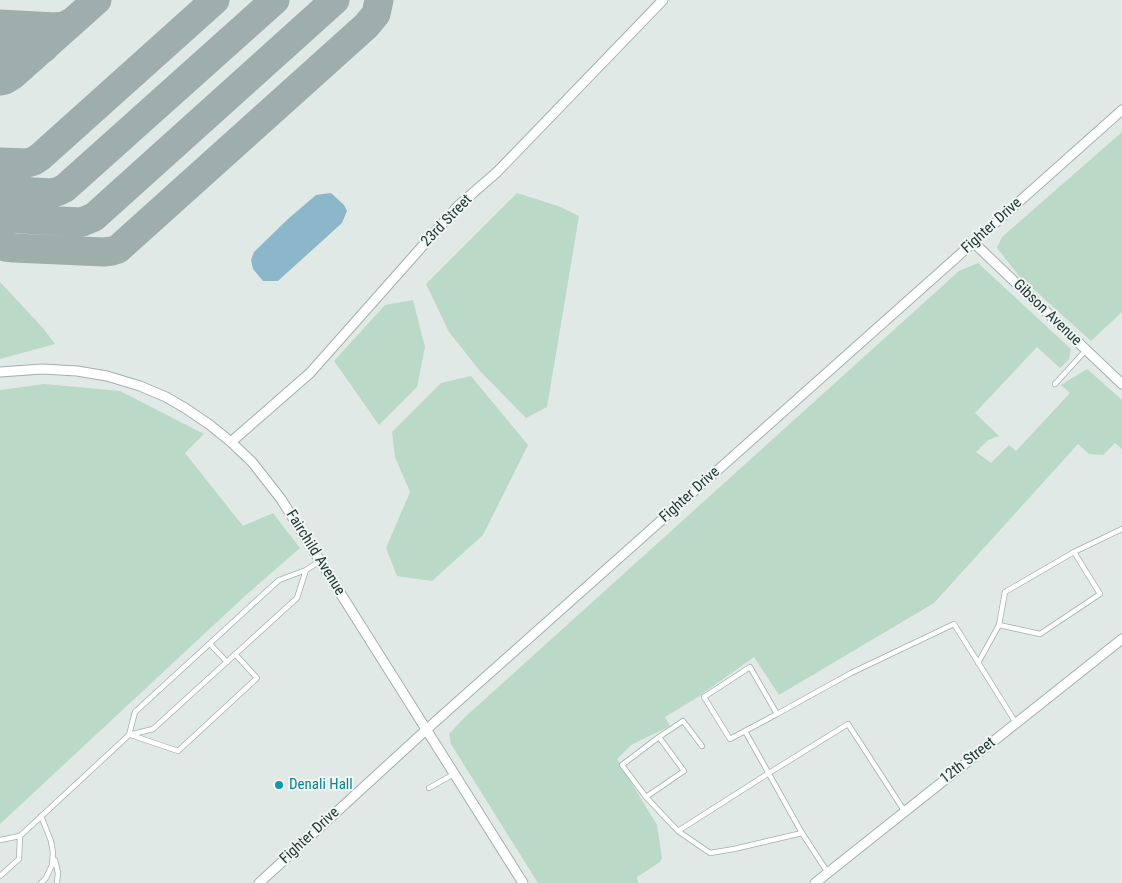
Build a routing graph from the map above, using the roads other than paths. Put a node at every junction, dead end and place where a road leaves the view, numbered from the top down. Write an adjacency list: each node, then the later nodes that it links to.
1 (663, 0): 8 (street, 23rd Street)
2 (1122, 110): 3 (street, Fighter Drive)
3 (973, 242): 4 (street, Gibson Avenue); 21 (street, Fighter Drive)
4 (1086, 350): 6 (lane); 7 (street, Gibson Avenue)
5 (0, 372): 8 (street, Fairchild Avenue)
6 (1055, 384)
7 (1122, 384)
8 (232, 442): 11 (street, Fairchild Avenue)
9 (1122, 529): 10 (lane)
10 (1074, 552): 13 (lane); 13 (lane)
11 (320, 561): 12 (lane); 21 (street, Fairchild Avenue)
12 (306, 570): 15 (lane); 16 (lane)
13 (999, 625): 18 (lane)
14 (1122, 639): 20 (street, 12th Street)
15 (210, 644): 17 (lane); 23 (lane)
16 (235, 654): 17 (lane); 23 (lane)
17 (227, 662): 23 (lane)
18 (978, 663): 19 (lane); 20 (lane)
19 (777, 714): 22 (lane); 22 (lane)
20 (1016, 723): 30 (street, 12th Street)
21 (427, 729): 27 (street, Fairchild Avenue); 41 (street, Fighter Drive)
22 (745, 731): 26 (lane)
23 (129, 735): 31 (lane)
24 (659, 737): 25 (lane); 29 (lane); 29 (lane)
25 (702, 746)
26 (769, 773): 30 (lane); 32 (lane); 33 (lane)
27 (455, 774): 28 (lane); 42 (street, Fairchild Avenue)
28 (429, 788)
29 (646, 797): 32 (lane)
30 (905, 812): 37 (street, 12th Street)
31 (41, 816): 34 (lane); 36 (lane)
32 (678, 831): 33 (lane)
33 (802, 833): 37 (lane)
34 (20, 836): 35 (lane); 38 (lane)
35 (0, 840)
36 (53, 853): 39 (lane); 40 (lane)
37 (828, 872): 43 (street, 12th Street)
38 (0, 876)
39 (42, 883)
40 (57, 883)
41 (259, 883)
42 (523, 883)
43 (815, 883)

